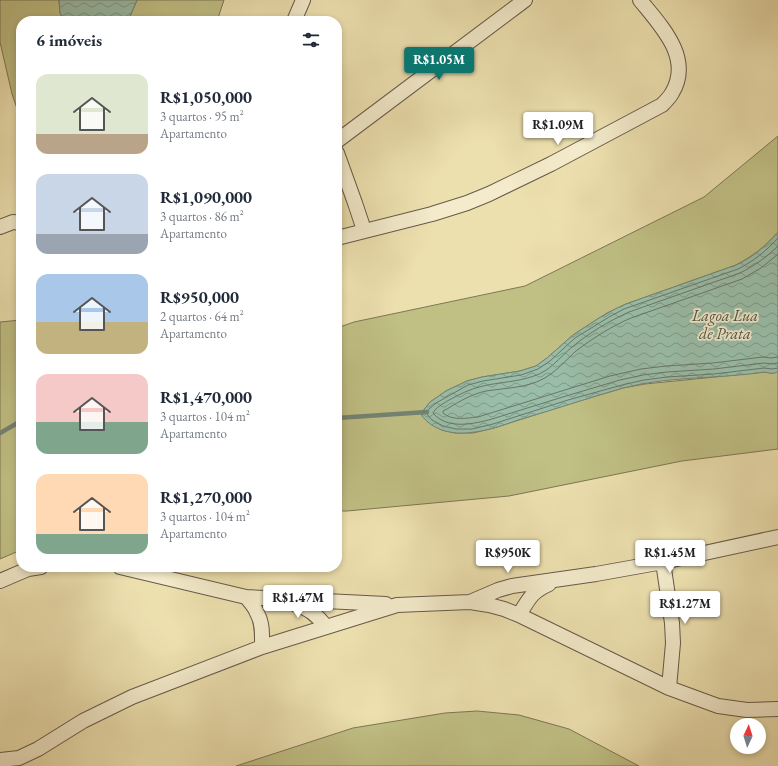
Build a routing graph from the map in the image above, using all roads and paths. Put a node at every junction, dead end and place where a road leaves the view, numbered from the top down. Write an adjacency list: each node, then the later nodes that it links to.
1 (303, 0): 4 (street)
2 (525, 0): 5 (street)
3 (640, 0): 9 (street)
4 (296, 16)
5 (342, 137)
6 (342, 166): 9 (street)
7 (0, 216): 8 (street)
8 (11, 224)
9 (364, 230): 10 (street)
10 (342, 237)
11 (778, 537): 12 (street)
12 (663, 562): 15 (street); 24 (street)
13 (23, 572): 16 (street)
14 (141, 572): 17 (street)
15 (556, 580): 19 (street); 21 (street)
16 (0, 581)
17 (246, 597): 18 (street); 23 (street)
18 (280, 599): 20 (street); 22 (street)
19 (470, 602): 20 (street); 21 (street)
20 (397, 605): 22 (street)
21 (519, 615): 24 (street)
22 (326, 627): 23 (street)
23 (262, 647): 26 (street)
24 (669, 688): 25 (street)
25 (778, 709)
26 (0, 760)

